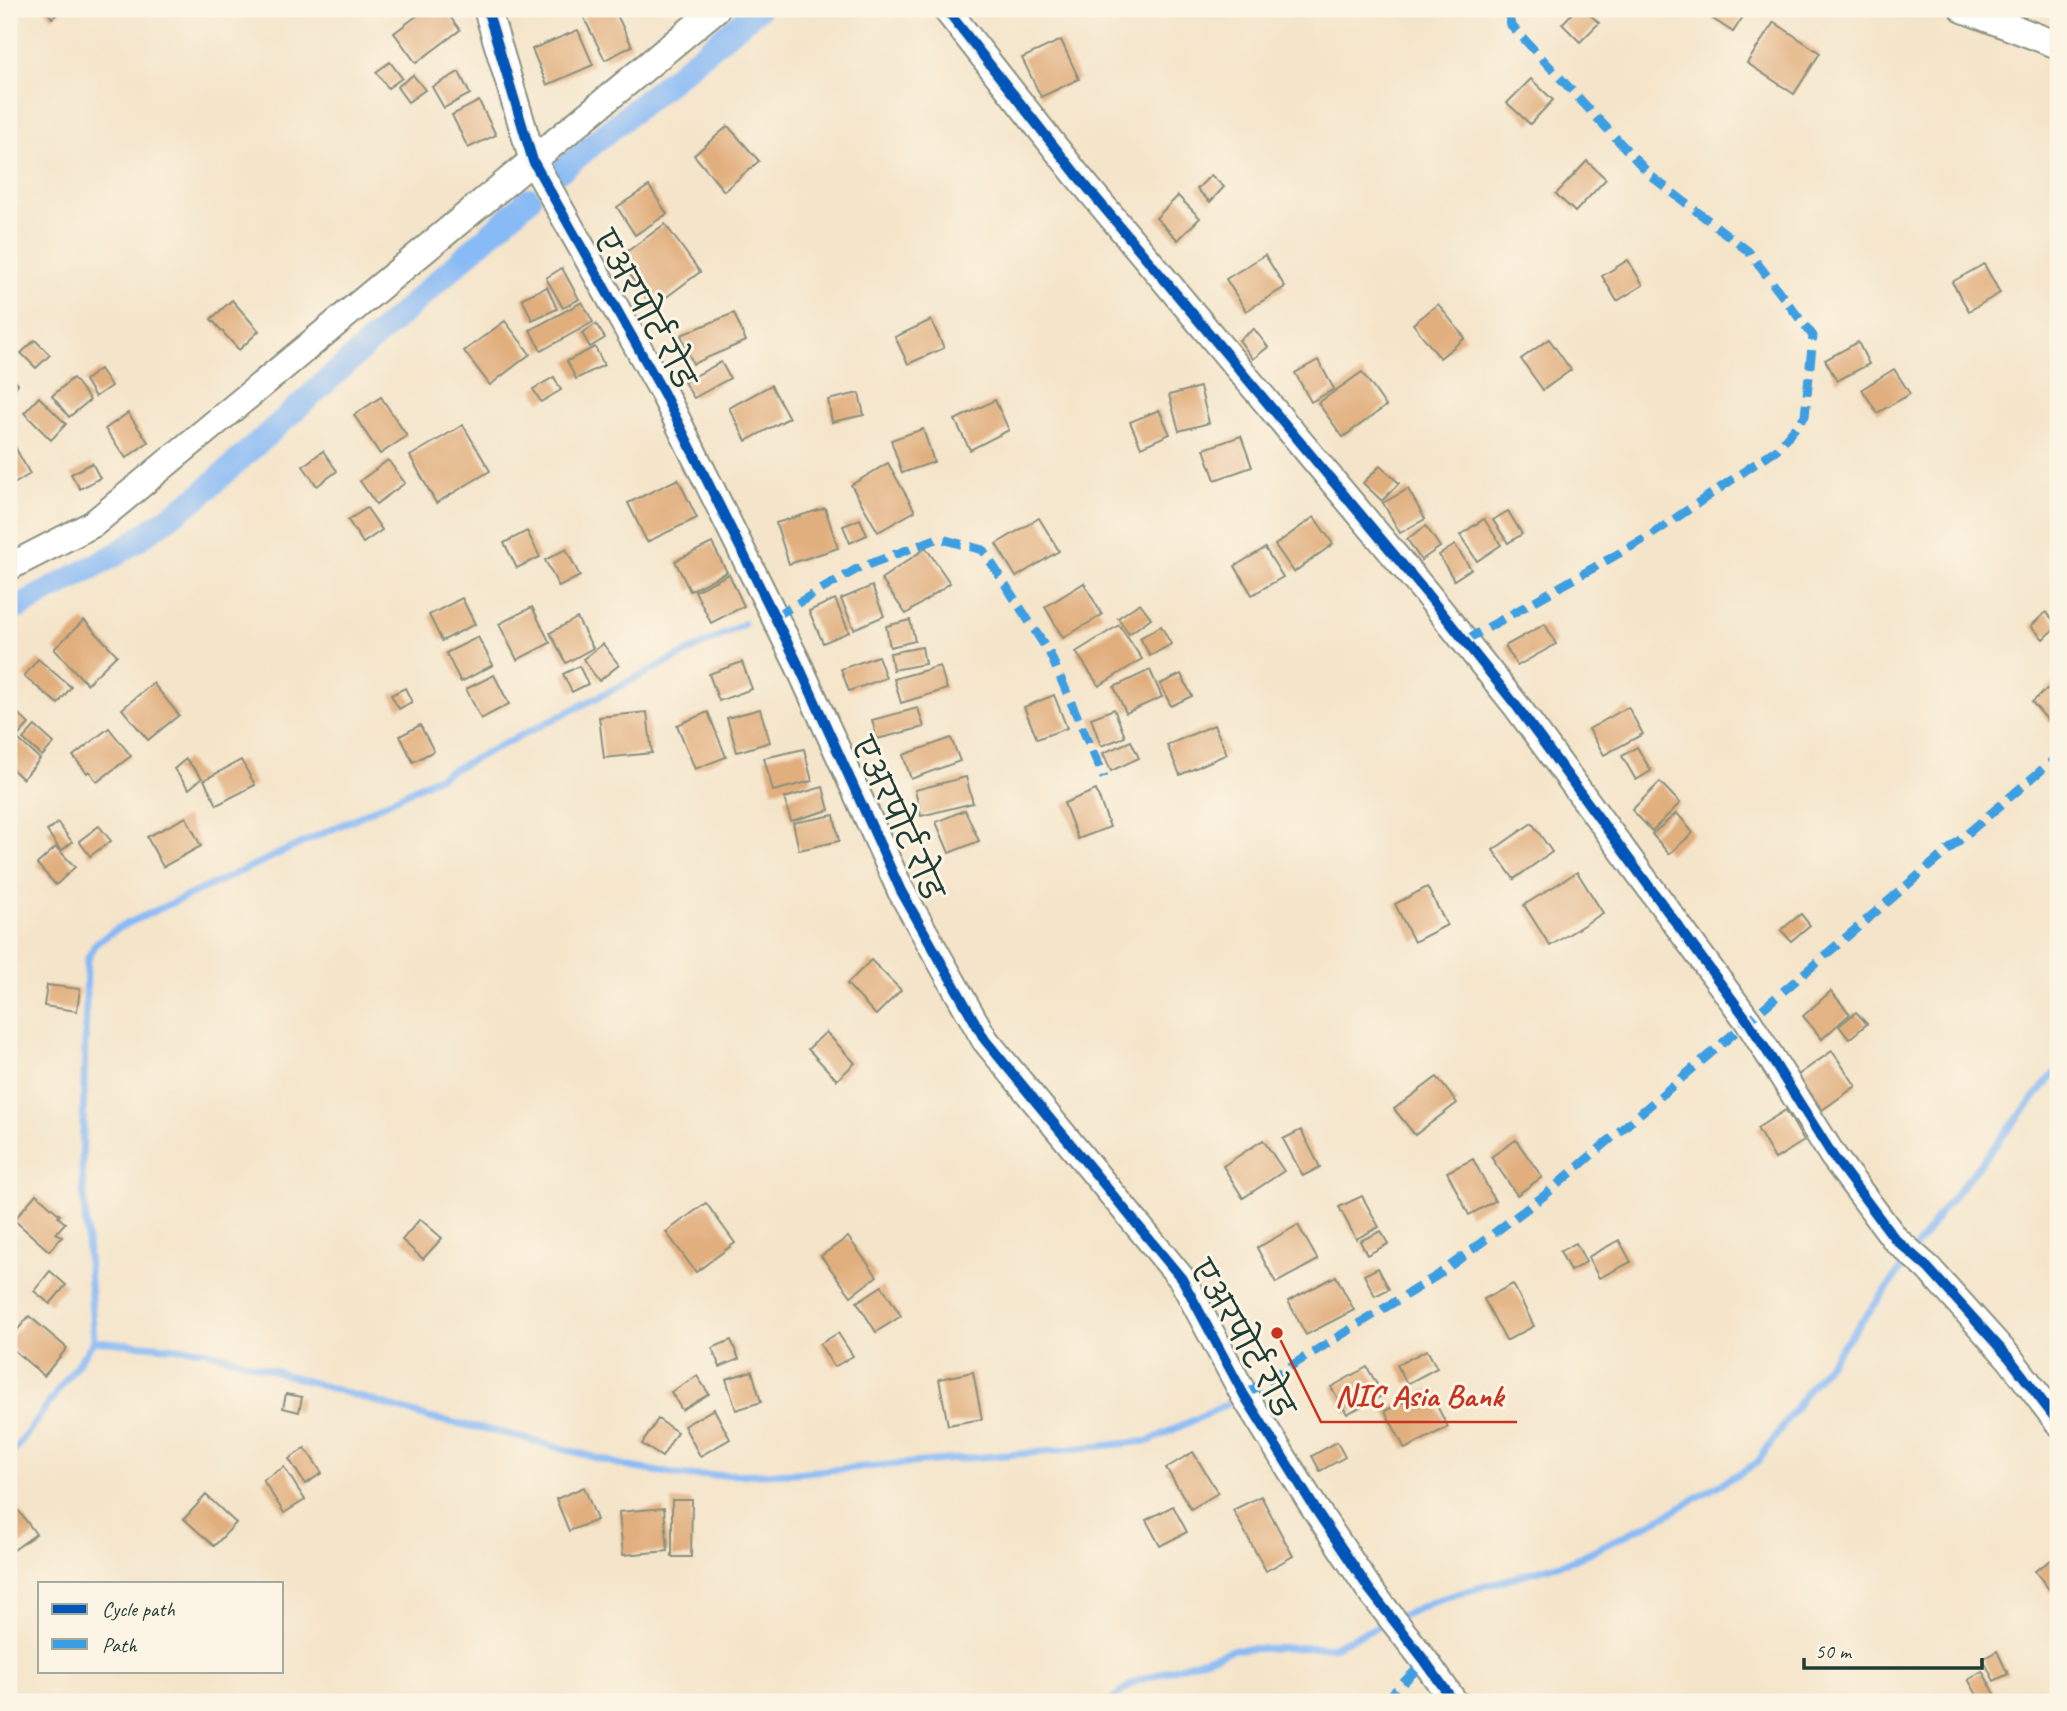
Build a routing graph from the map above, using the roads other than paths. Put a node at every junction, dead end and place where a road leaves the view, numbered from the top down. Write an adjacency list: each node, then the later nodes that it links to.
1 (487, 9): 6 (street, एअरपोर्ट रोड)
2 (716, 9): 6 (street)
3 (946, 9): 8 (street)
4 (1964, 9): 5 (street)
5 (2058, 45)
6 (533, 161): 7 (street); 9 (street, एअरपोर्ट रोड)
7 (9, 568)
8 (2058, 1422)
9 (1454, 1702)

